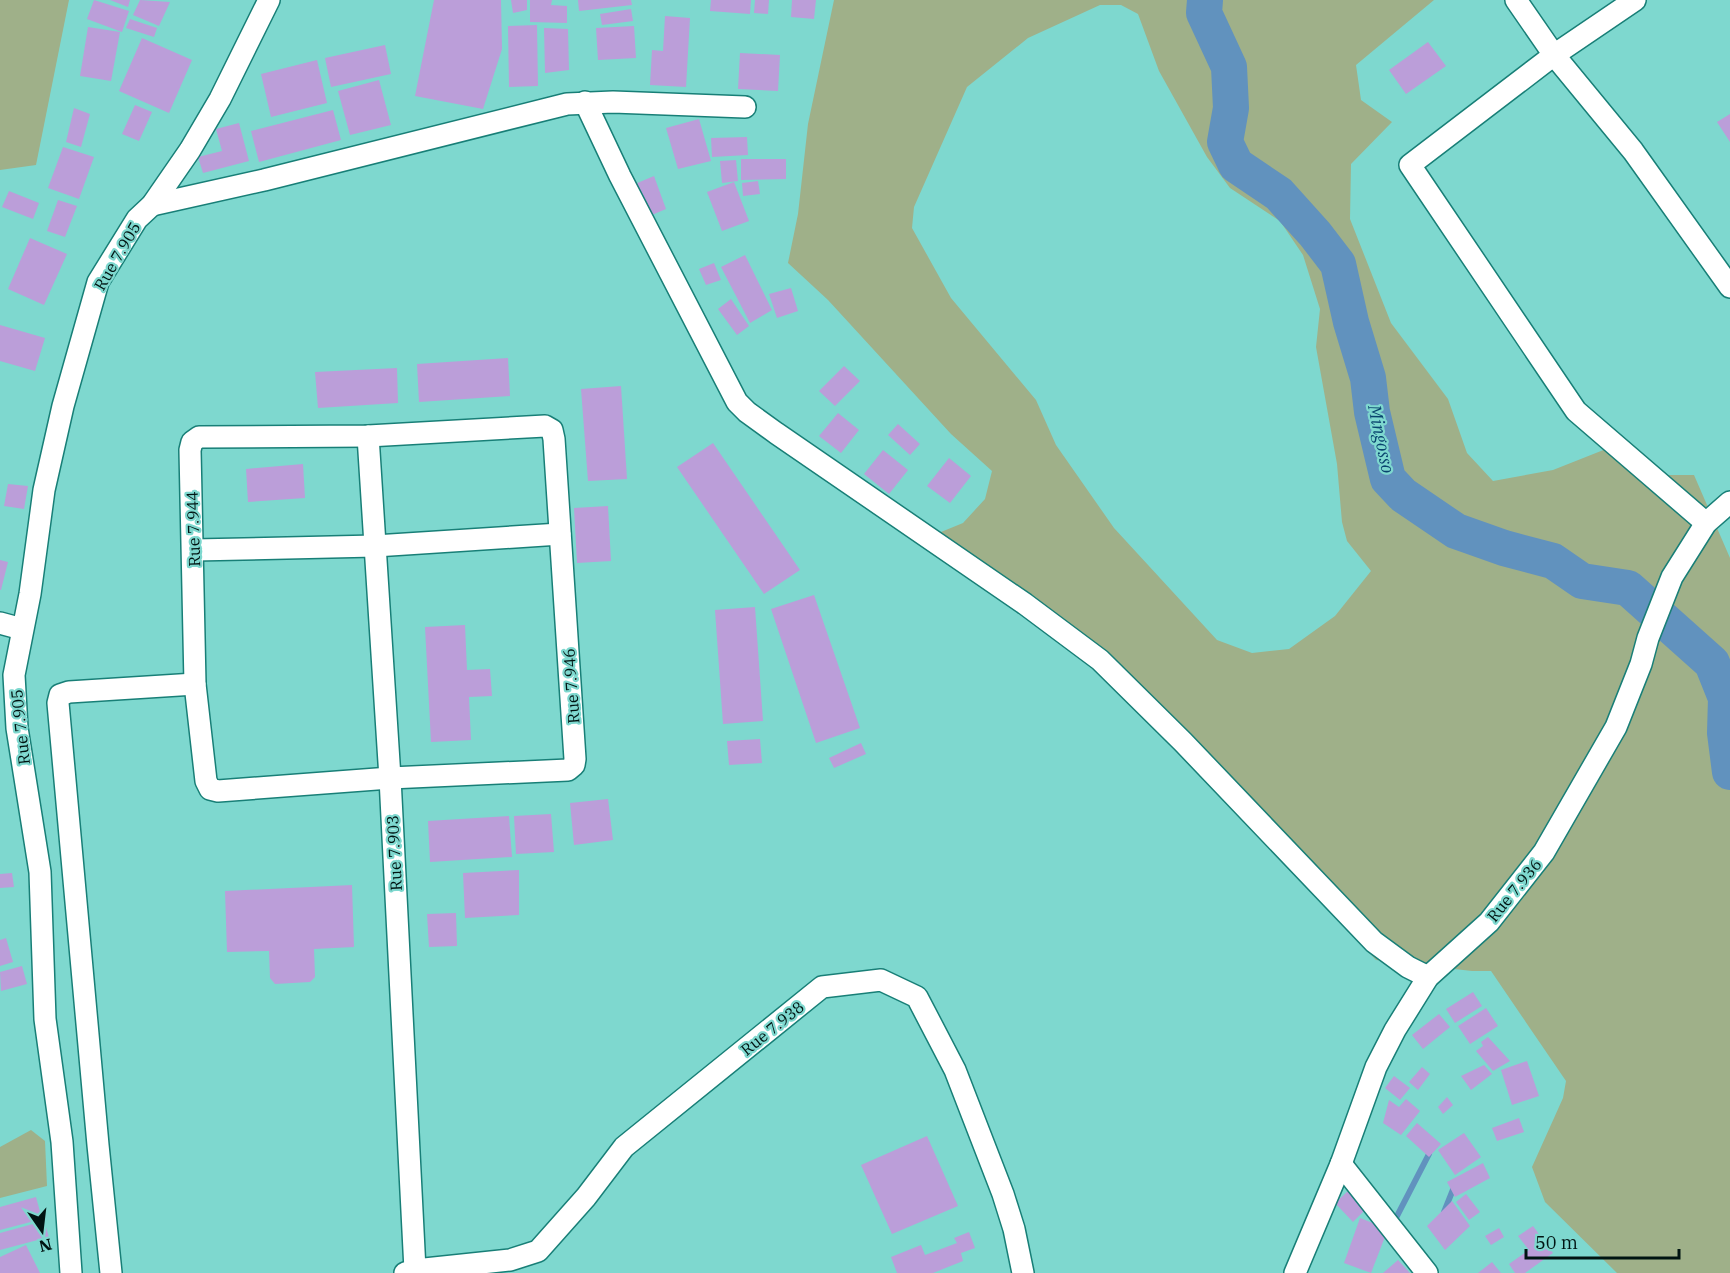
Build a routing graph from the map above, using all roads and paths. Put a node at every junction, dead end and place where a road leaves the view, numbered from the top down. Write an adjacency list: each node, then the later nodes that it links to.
1 (268, 0): 7 (street, Rue 7.905)
2 (1516, 0): 4 (street)
3 (1635, 0): 4 (street)
4 (1554, 56): 8 (street); 12 (street)
5 (585, 102): 6 (street); 7 (street); 20 (street)
6 (745, 107)
7 (152, 205): 17 (street, Rue 7.905)
8 (1730, 287)
9 (545, 426): 10 (street, Rue 7.944); 13 (street, Rue 7.946)
10 (368, 436): 14 (street, Rue 7.903); 15 (street, Rue 7.944)
11 (1730, 502): 12 (street, Rue 7.936)
12 (1706, 523): 20 (street, Rue 7.936)
13 (560, 534): 14 (street); 19 (street, Rue 7.946)
14 (375, 546): 15 (street); 19 (street, Rue 7.903)
15 (194, 550): 18 (street, Rue 7.944)
16 (0, 623): 17 (street)
17 (22, 629): 23 (street, Rue 7.905)
18 (195, 684): 19 (street, Rue 7.944); 24 (street)
19 (390, 778): 22 (street, Rue 7.903)
20 (1428, 977): 21 (street, Rue 7.936)
21 (1341, 1164): 26 (street, Rue 7.936); 27 (street)
22 (410, 1271): 25 (street, Rue 7.938)
23 (72, 1273)
24 (111, 1273)
25 (1023, 1273)
26 (1295, 1273)
27 (1427, 1273)

